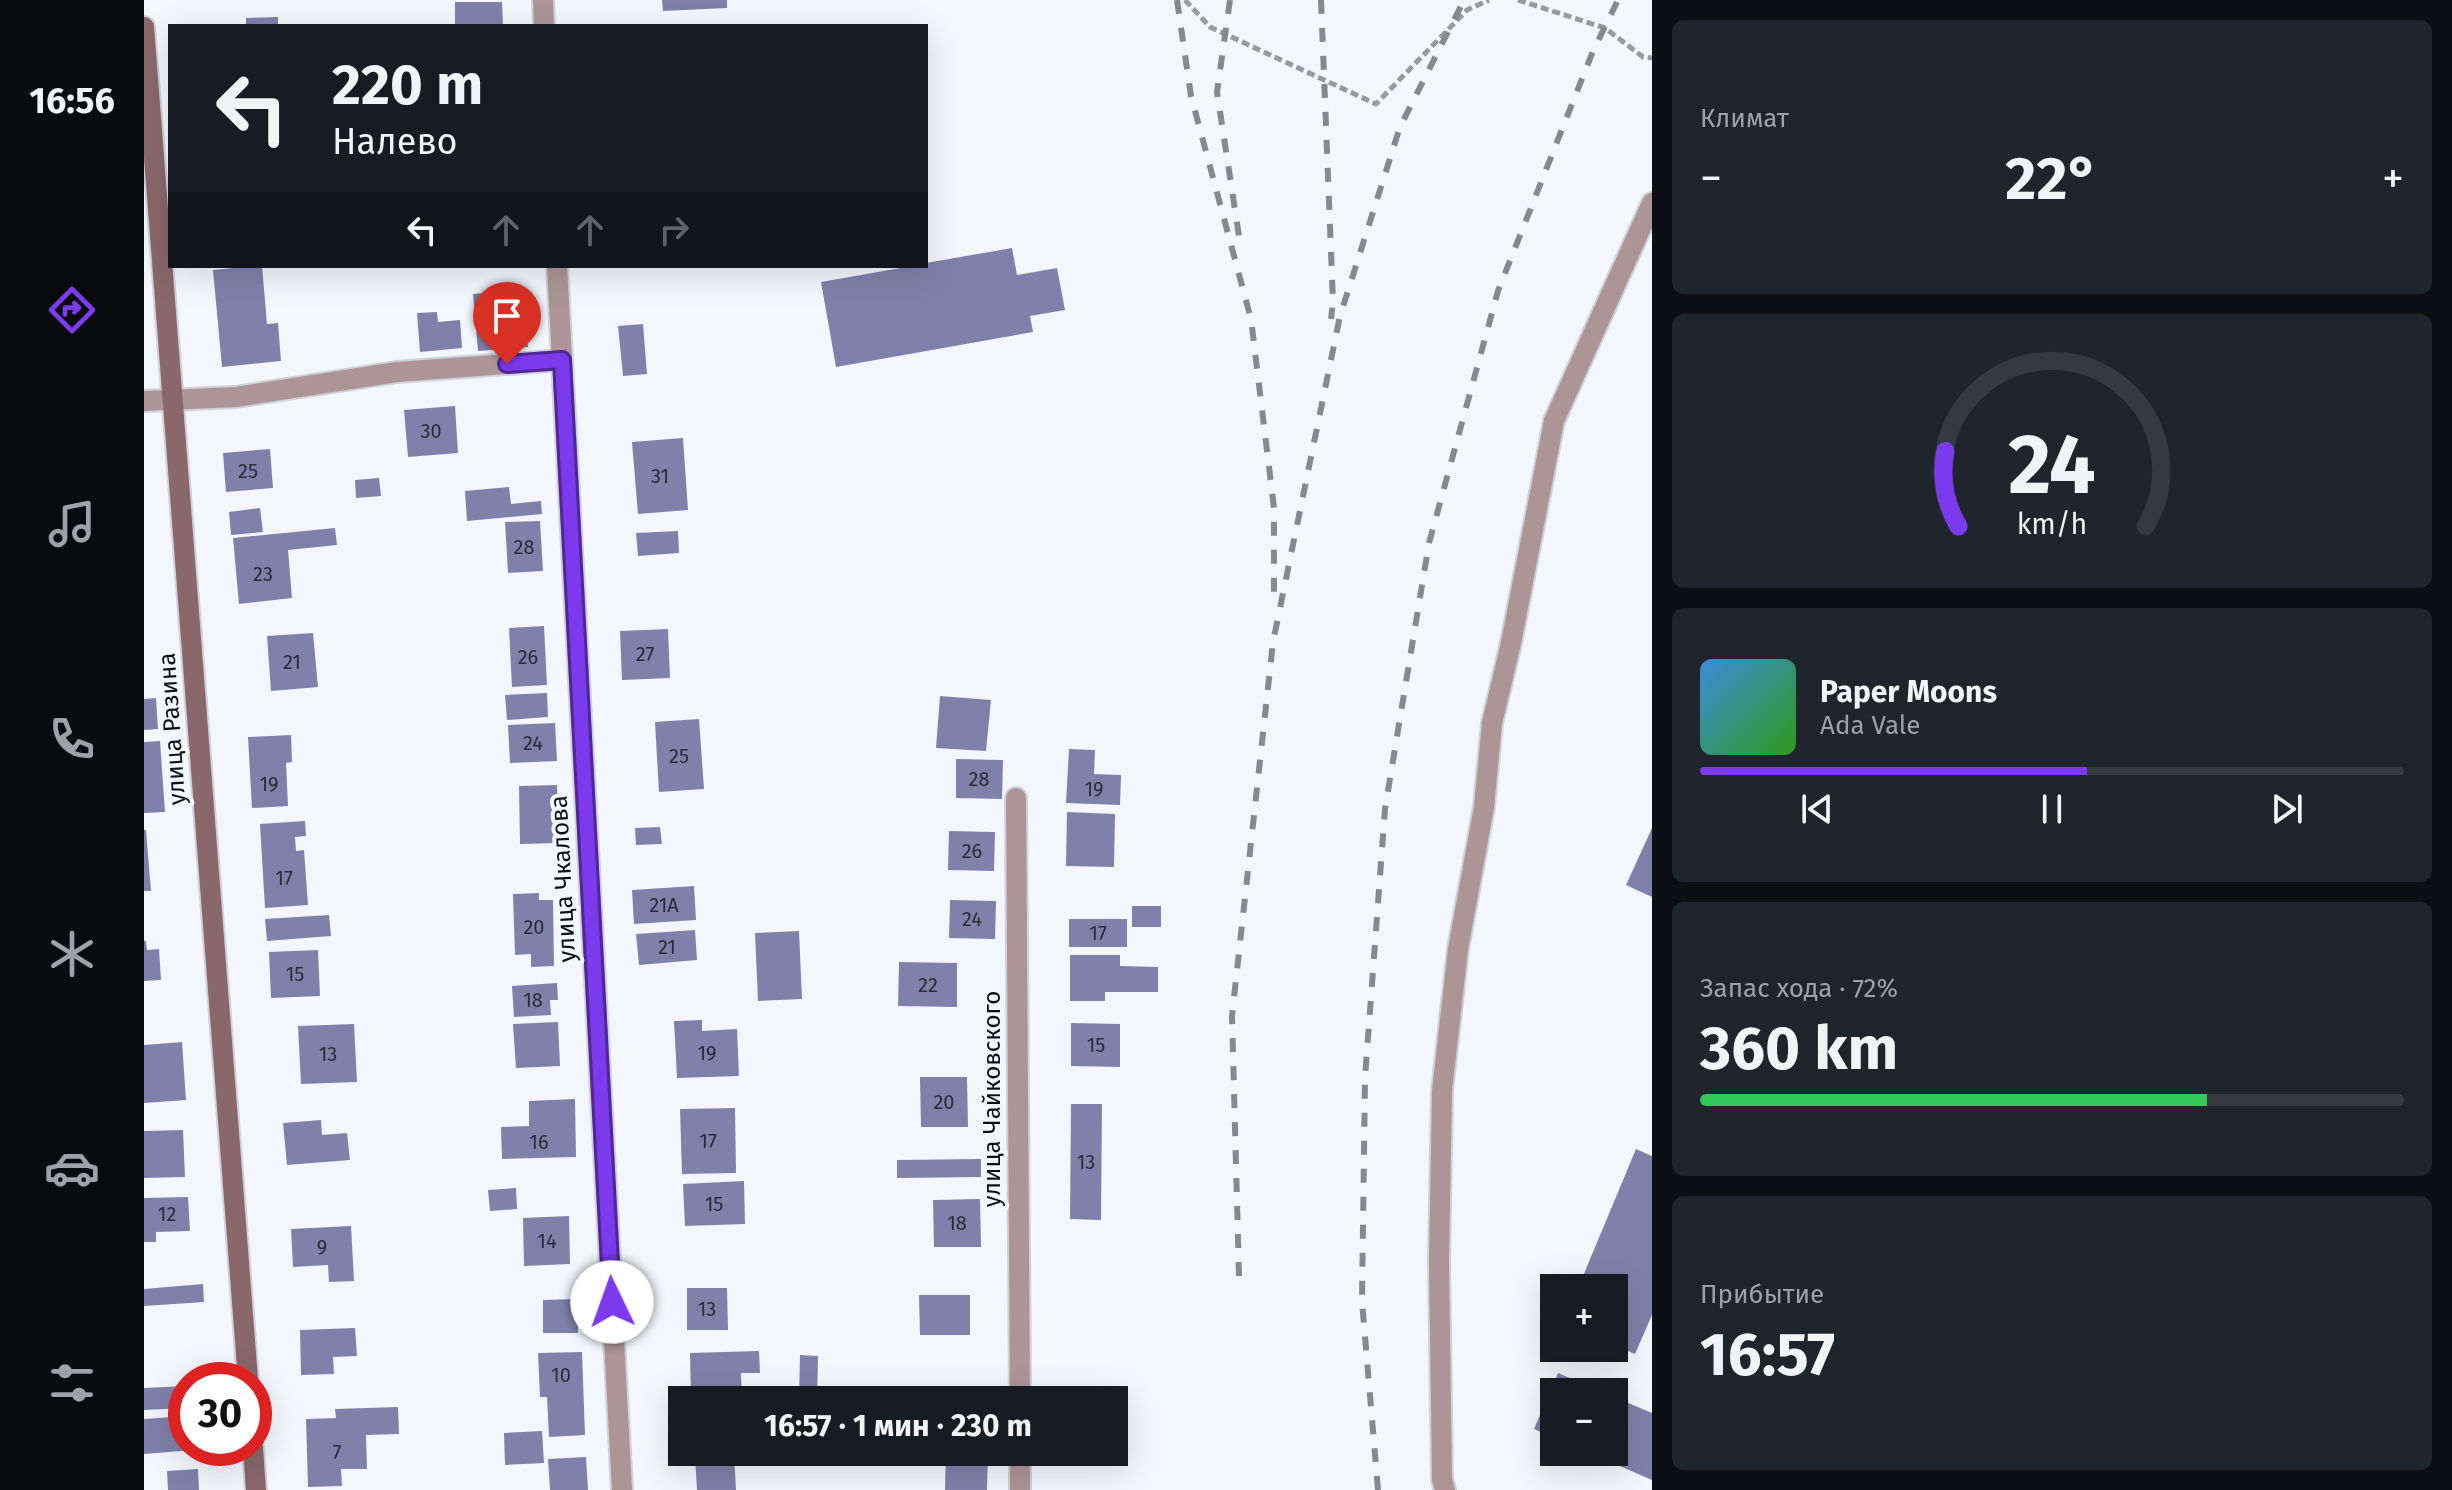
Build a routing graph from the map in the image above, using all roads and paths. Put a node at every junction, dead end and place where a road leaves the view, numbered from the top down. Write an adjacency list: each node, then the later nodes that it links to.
1 (543, 0): 5 (street)
2 (1185, 0): 3 (path)
3 (1489, 0)
4 (1518, 0): 7 (path)
5 (544, 24)
6 (144, 27): 11 (street, улица Разина)
7 (1652, 58)
8 (1652, 203): 21 (street)
9 (557, 268): 10 (street, улица Чкалова)
10 (562, 360): 11 (street); 19 (street, улица Чкалова)
11 (173, 400): 12 (street); 14 (street, улица Разина)
12 (144, 401)
13 (1016, 798): 15 (street, улица Чайковского)
14 (247, 1362)
15 (1020, 1386)
16 (254, 1466): 18 (street)
17 (1020, 1466): 20 (street)
18 (256, 1490)
19 (622, 1490)
20 (1020, 1490)
21 (1445, 1490)

